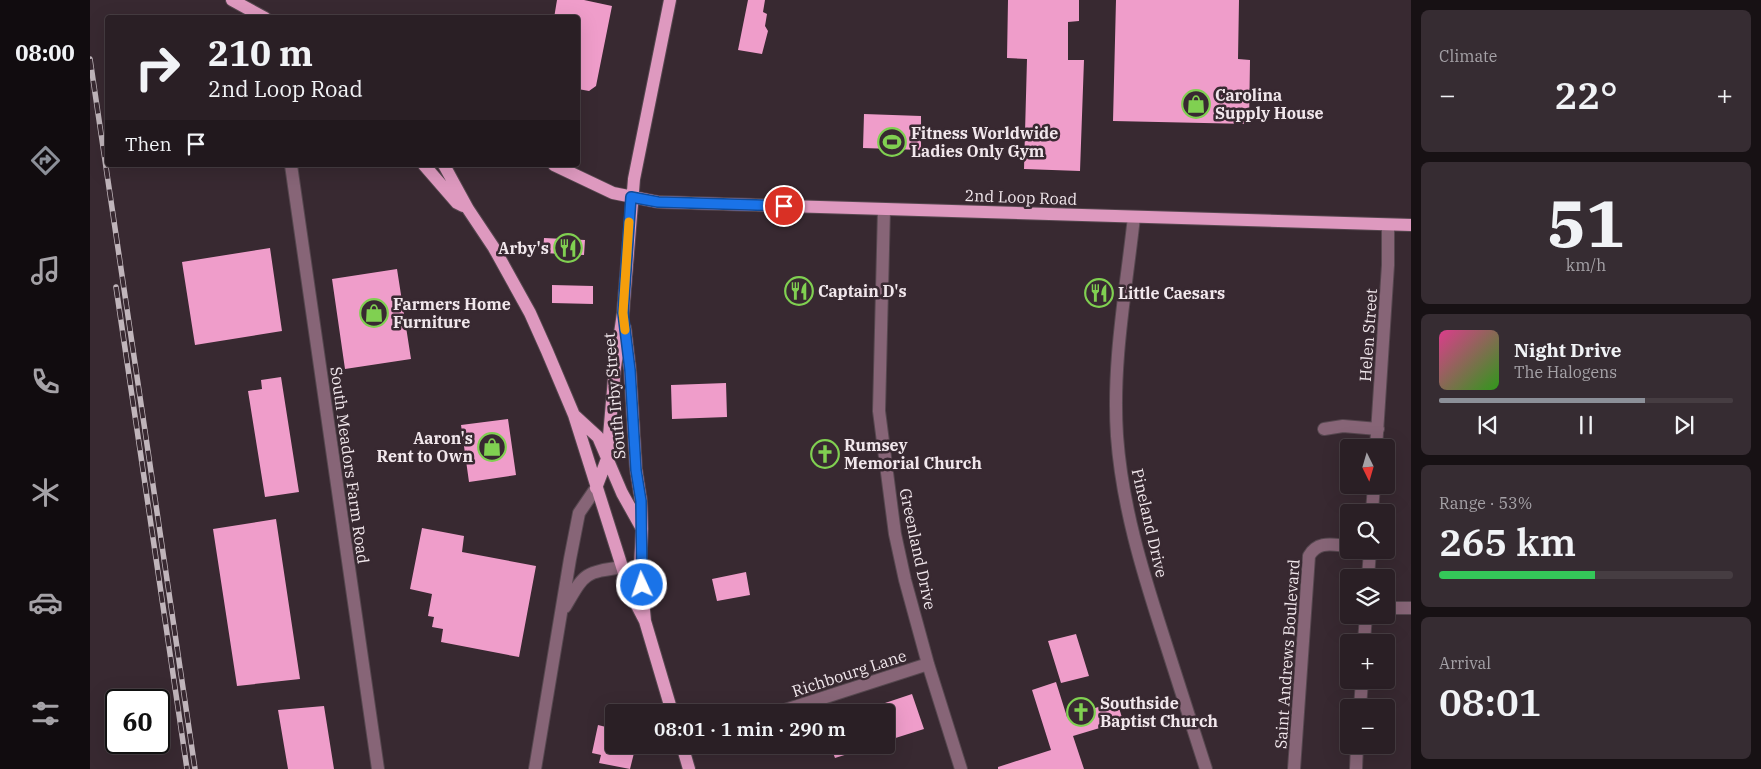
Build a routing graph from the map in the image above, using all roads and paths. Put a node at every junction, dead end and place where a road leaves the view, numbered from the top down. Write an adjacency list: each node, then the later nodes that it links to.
1 (232, 0): 3 (main road)
2 (670, 0): 8 (main road, South Irby Street)
3 (260, 15)
4 (291, 167): 33 (street, South Meadors Farm Road)
5 (426, 167): 9 (main road)
6 (447, 167): 9 (main road)
7 (558, 167): 8 (main road, 2nd Loop Road)
8 (631, 197): 10 (main road, 2nd Loop Road); 14 (main road, South Irby Street)
9 (468, 208): 15 (main road)
10 (884, 209): 11 (main road, 2nd Loop Road); 28 (street, Greenland Drive)
11 (1134, 217): 12 (main road, 2nd Loop Road); 37 (street, Pineland Drive)
12 (1388, 225): 13 (main road, 2nd Loop Road); 17 (street, Helen Street)
13 (1411, 225)
14 (623, 313): 19 (main road, South Irby Street); 21 (main road, South Irby Street)
15 (574, 415): 19 (main road); 20 (main road)
16 (1324, 429): 17 (street)
17 (1378, 429): 18 (street, Helen Street)
18 (1377, 439)
19 (607, 459): 20 (main road, South Irby Street); 21 (main road)
20 (596, 488): 23 (main road); 26 (street)
21 (642, 529): 27 (main road, South Irby Street)
22 (1340, 546): 38 (street, Saint Andrews Boulevard)
23 (622, 567): 26 (street); 27 (main road)
24 (1395, 608): 25 (street)
25 (1409, 608)
26 (562, 613): 34 (street)
27 (645, 621): 29 (main road, South Irby Street)
28 (928, 664): 30 (street, Richbourg Lane); 36 (street, Greenland Drive)
29 (670, 704)
30 (804, 704)
31 (685, 754): 35 (main road)
32 (1357, 754): 39 (street)
33 (378, 769)
34 (535, 769)
35 (690, 769)
36 (961, 769)
37 (1206, 769)
38 (1294, 769)
39 (1356, 769)

